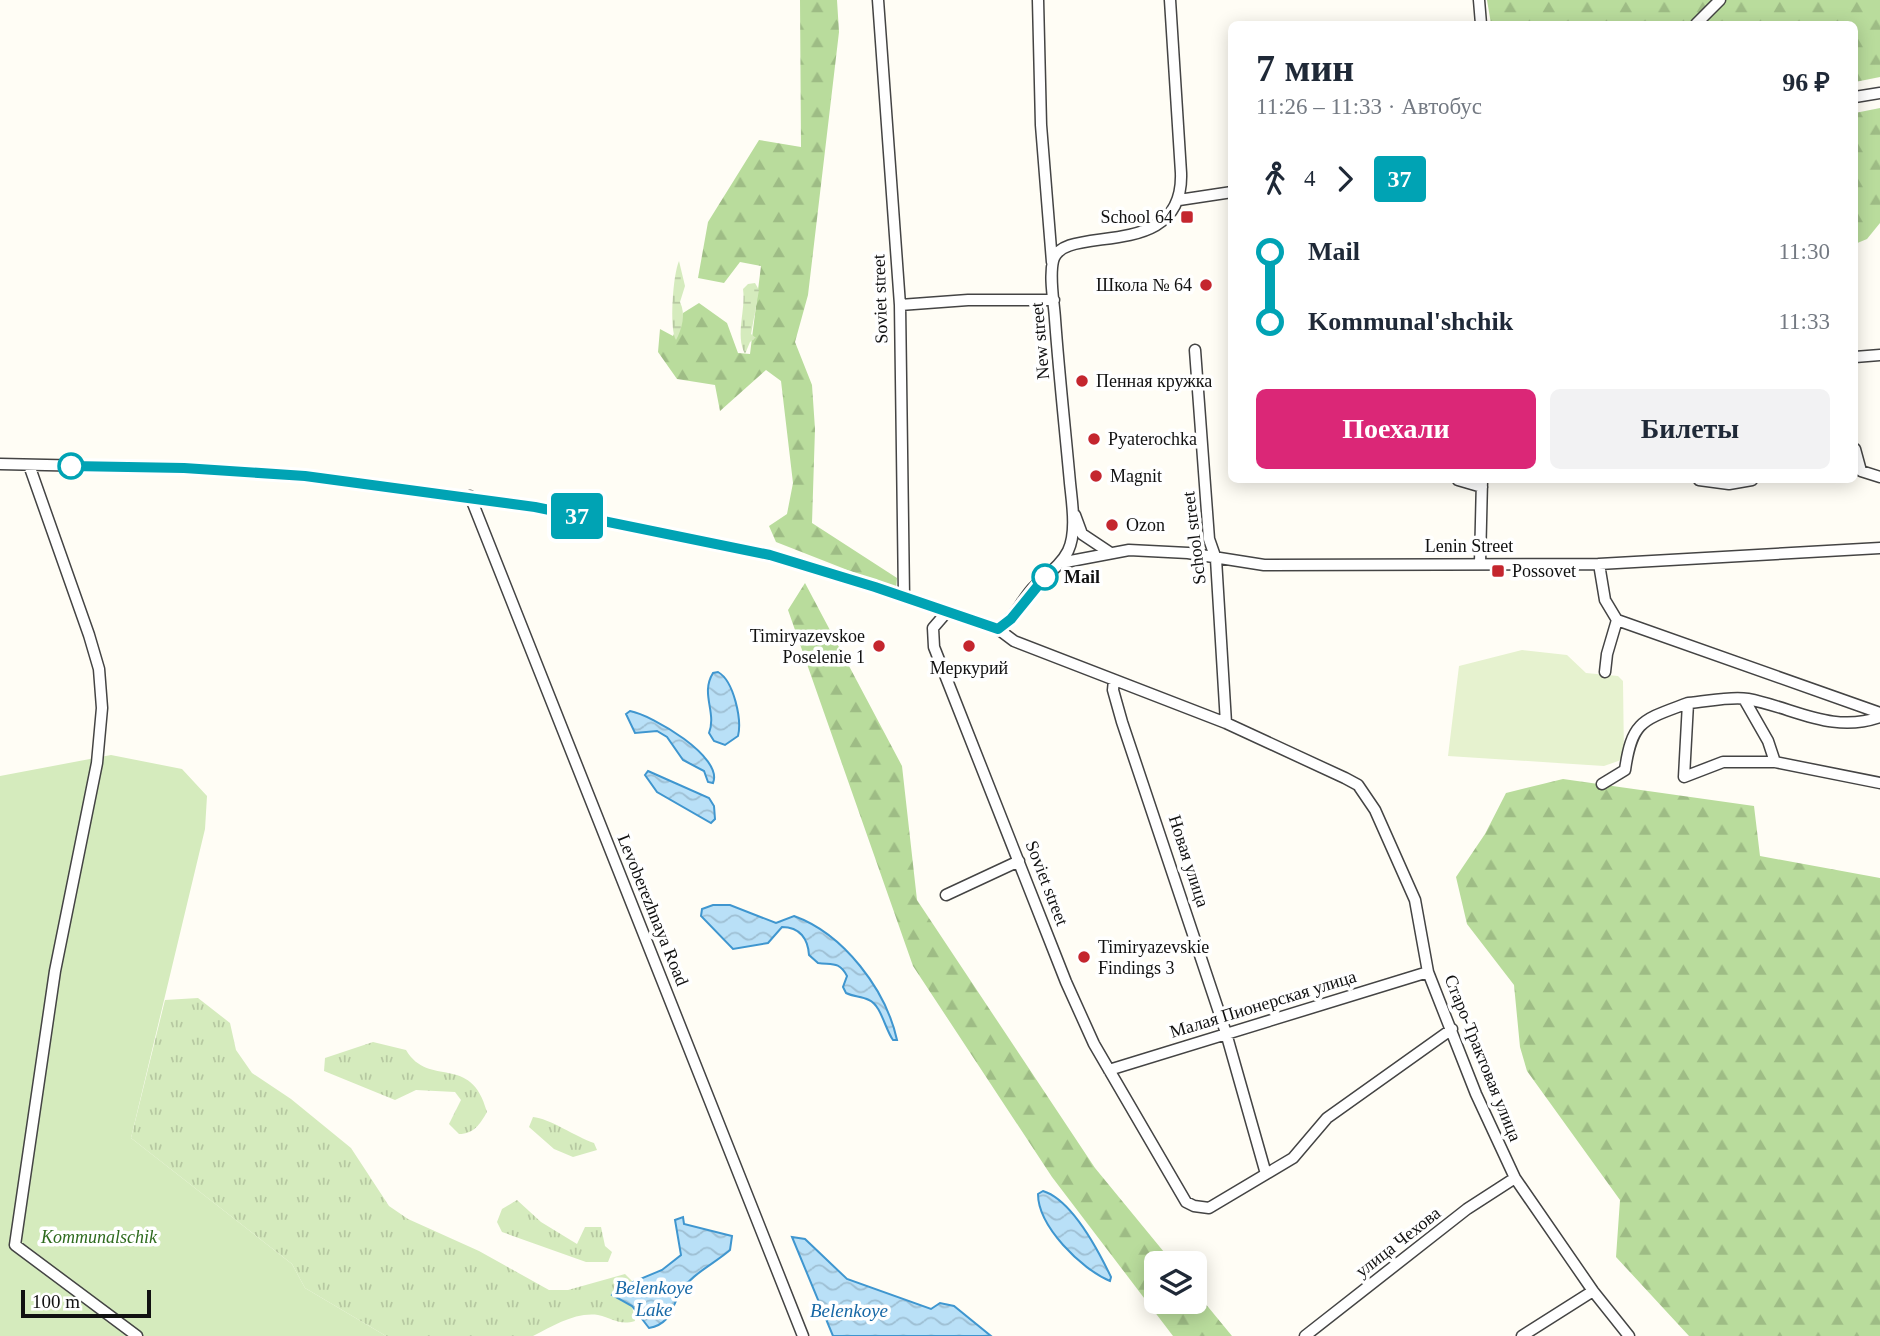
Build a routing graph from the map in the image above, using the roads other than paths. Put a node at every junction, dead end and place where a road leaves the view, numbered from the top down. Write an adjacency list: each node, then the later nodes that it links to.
1 (878, 0): 14 (street, Soviet street)
2 (1038, 0): 12 (street, New street)
3 (1170, 0): 11 (street)
4 (1479, 0): 6 (street)
5 (1720, 0): 7 (street)
6 (1481, 21)
7 (1699, 21)
8 (1880, 93): 9 (street)
9 (1858, 97)
10 (1228, 193): 11 (street)
11 (1179, 200): 12 (street)
12 (1052, 262): 13 (street, New street)
13 (1054, 300): 14 (street); 24 (street, New street)
14 (900, 305): 31 (street, Soviet street)
15 (1195, 349): 27 (street, School street)
16 (1880, 355): 17 (street)
17 (1858, 357)
18 (0, 464): 19 (street, Старо-Трактовая улица)
19 (29, 465): 23 (street, Старо-Трактовая улица); 53 (street)
20 (1858, 470): 21 (street)
21 (1880, 477)
22 (1482, 483): 29 (street)
23 (470, 496): 31 (street, Старо-Трактовая улица); 54 (street, Levoberezhnaya Road)
24 (1072, 507): 26 (street); 28 (street, New street)
25 (1880, 548): 30 (street, Lenin Street)
26 (1109, 552): 27 (street, Lenin Street); 28 (street, Lenin Street)
27 (1216, 559): 29 (street, Lenin Street); 40 (street, School street)
28 (1060, 563): 34 (street)
29 (1480, 563): 30 (street, Lenin Street)
30 (1599, 564): 33 (street)
31 (904, 597): 32 (street, Старо-Трактовая улица)
32 (946, 613): 34 (street, Старо-Трактовая улица); 44 (street, Soviet street)
33 (1617, 620): 35 (street); 39 (street)
34 (998, 629): 36 (street, Старо-Трактовая улица)
35 (1605, 672)
36 (1114, 680): 40 (street, Старо-Трактовая улица); 48 (street, Новая улица)
37 (1744, 699): 38 (street); 39 (street); 41 (street)
38 (1688, 703): 41 (street); 43 (street)
39 (1880, 715)
40 (1226, 723): 46 (street, Старо-Трактовая улица)
41 (1775, 762): 42 (street)
42 (1880, 783)
43 (1602, 784)
44 (1019, 861): 45 (street); 49 (street, Soviet street)
45 (946, 895)
46 (1428, 972): 47 (street, Старо-Трактовая улица); 48 (street, Малая Пионерская улица)
47 (1452, 1029): 50 (street); 51 (street, Старо-Трактовая улица)
48 (1226, 1033): 49 (street, Малая Пионерская улица); 50 (street, Новая улица)
49 (1109, 1070): 50 (street, Soviet street)
50 (1266, 1174)
51 (1515, 1178): 52 (street, Старо-Трактовая улица); 55 (street, улица Чехова)
52 (1593, 1291): 56 (street); 57 (street, Старо-Трактовая улица)
53 (137, 1336)
54 (803, 1336)
55 (1305, 1336)
56 (1522, 1336)
57 (1629, 1336)

